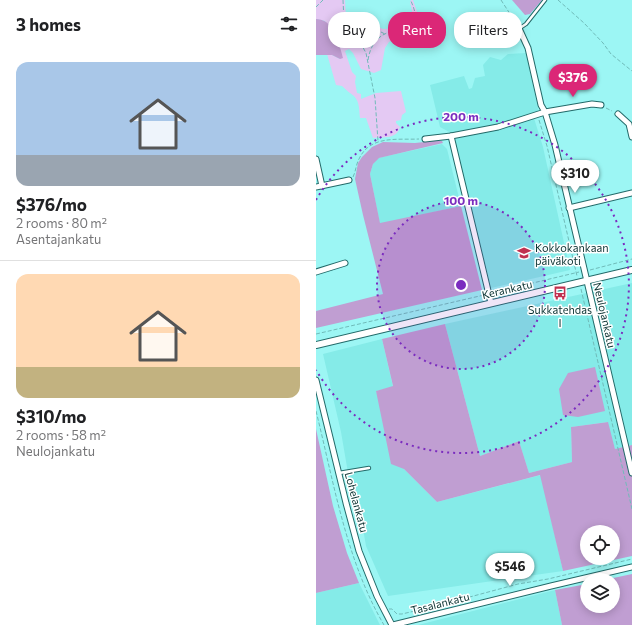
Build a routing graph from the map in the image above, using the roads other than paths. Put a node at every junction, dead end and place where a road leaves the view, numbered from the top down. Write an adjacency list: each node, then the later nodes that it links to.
1 (545, 0): 2 (lane)
2 (522, 25)
3 (522, 35): 5 (street, Neulojankatu)
4 (601, 105): 5 (street)
5 (545, 112): 7 (street); 15 (street, Neulojankatu)
6 (618, 114): 8 (street)
7 (451, 136): 9 (street); 20 (street)
8 (632, 137)
9 (425, 139)
10 (316, 159): 12 (street)
11 (349, 180): 12 (street)
12 (322, 186): 13 (street)
13 (316, 187)
14 (632, 193): 15 (street)
15 (569, 208): 19 (street, Neulojankatu)
16 (345, 263): 18 (street)
17 (632, 270): 19 (street, Kerankatu)
18 (316, 272)
19 (586, 280): 20 (street, Kerankatu); 25 (street, Neulojankatu)
20 (490, 303): 21 (street, Kerankatu)
21 (316, 344)
22 (316, 380): 24 (street, Lohelankatu)
23 (369, 468): 24 (lane)
24 (338, 473): 27 (street, Lohelankatu)
25 (632, 473)
26 (632, 567): 27 (street, Tasalankatu)
27 (392, 625)

